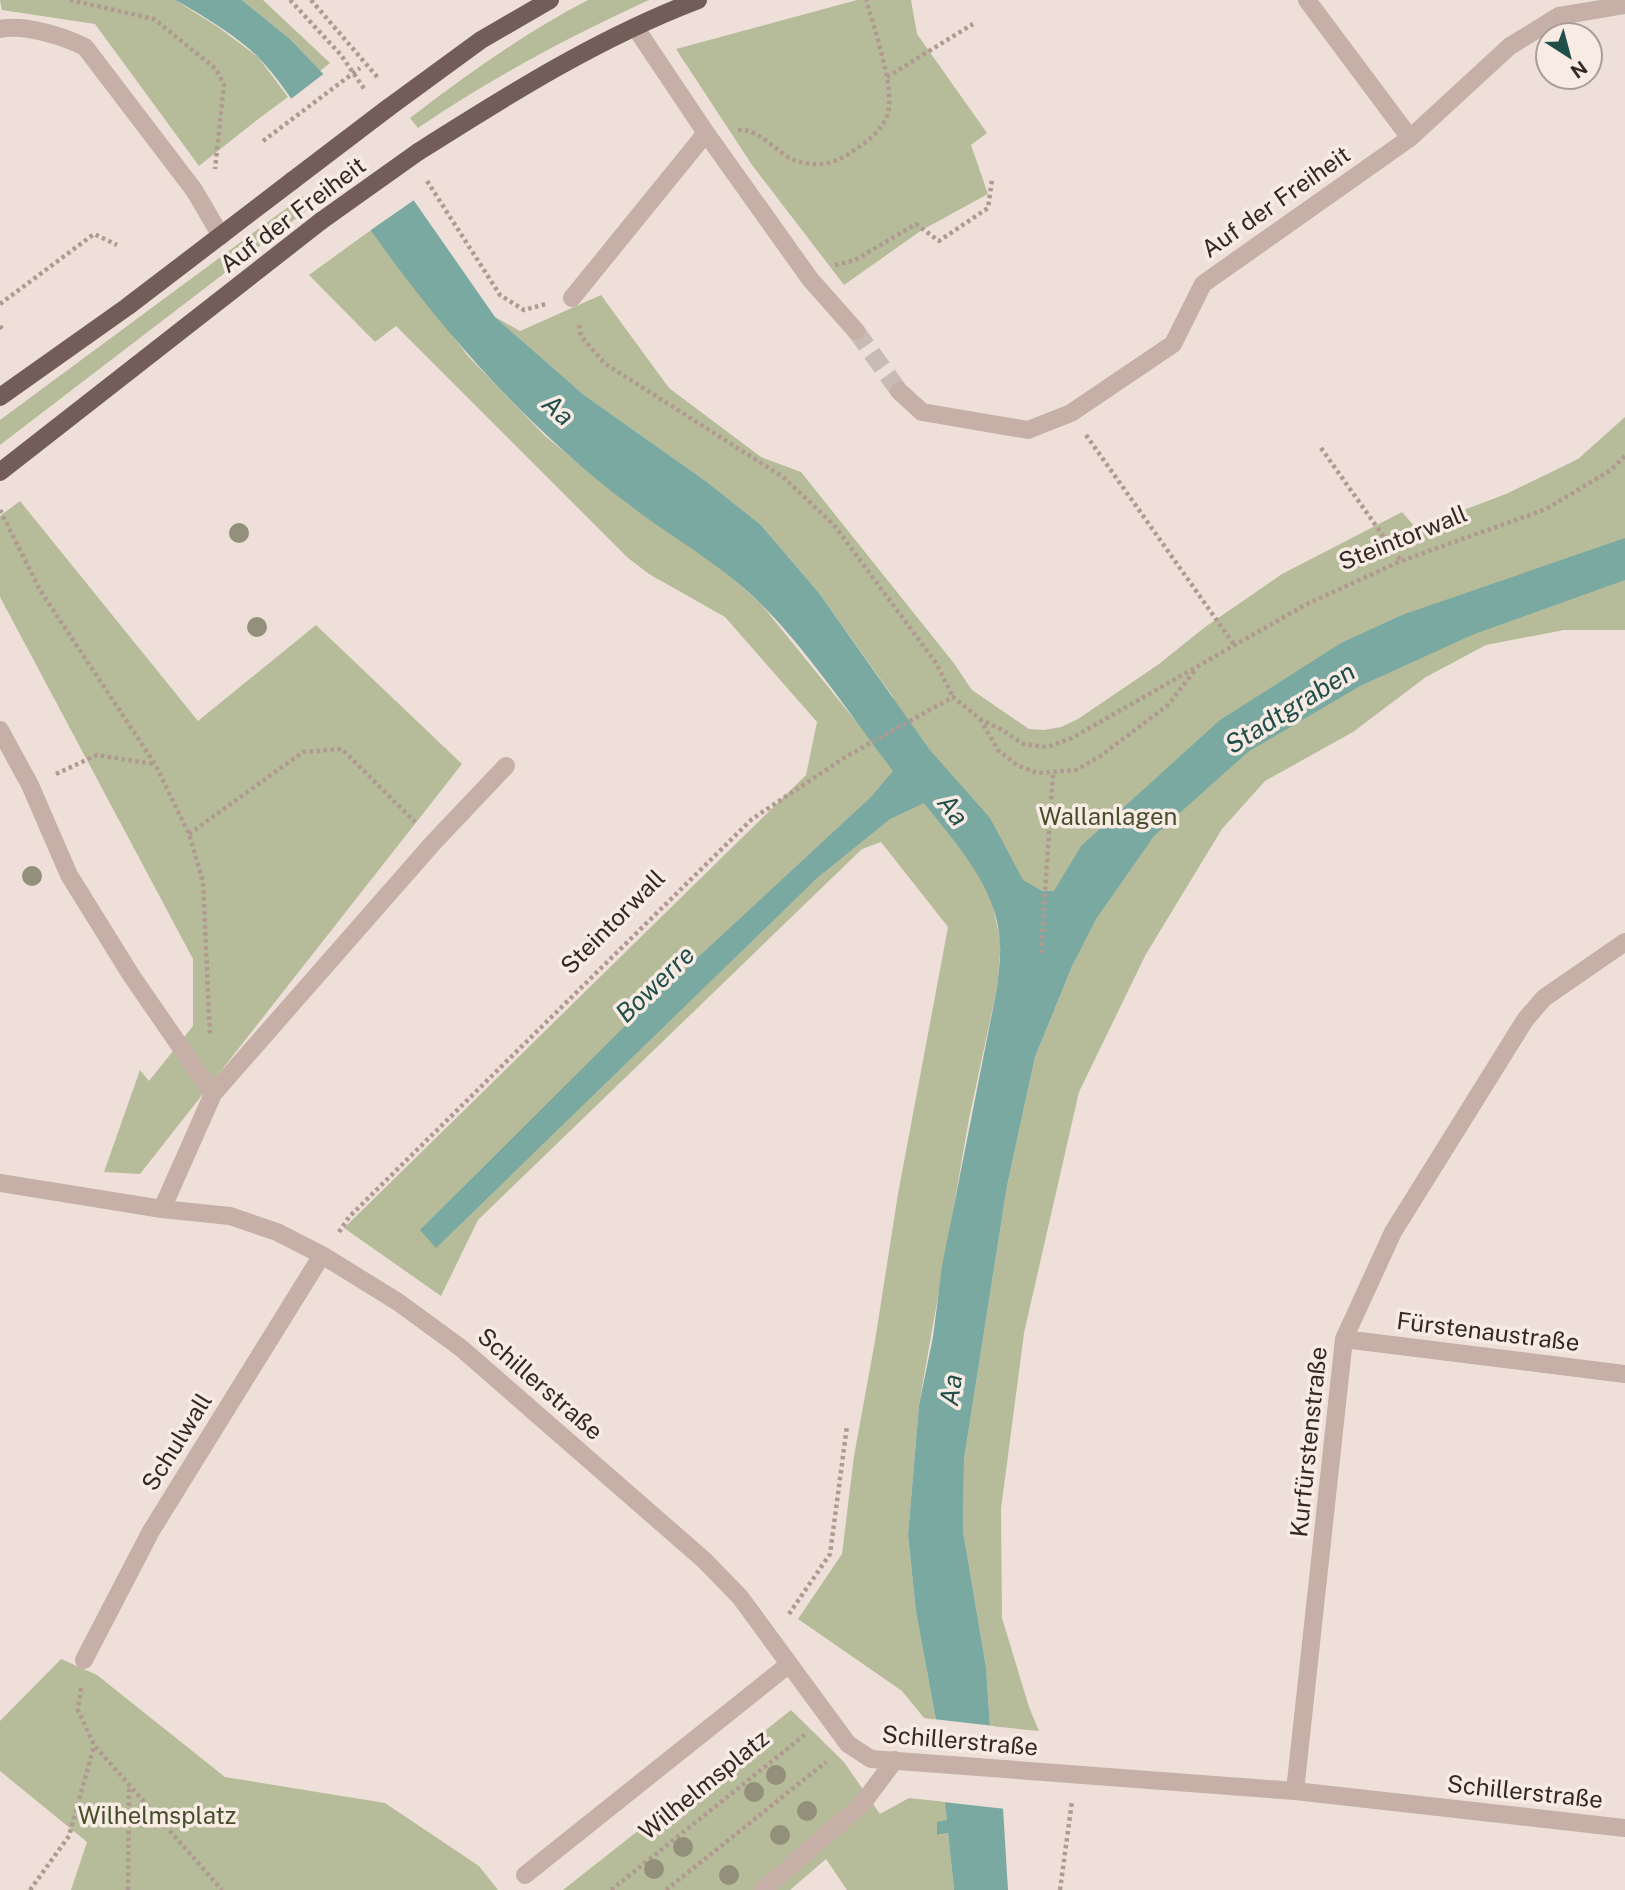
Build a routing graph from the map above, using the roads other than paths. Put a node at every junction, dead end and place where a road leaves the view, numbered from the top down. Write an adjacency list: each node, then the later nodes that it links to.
1 (550, 0): 9 (main road, Auf der Freiheit, bridge)
2 (698, 0): 5 (main road, Auf der Freiheit)
3 (1307, 0): 8 (street)
4 (1625, 5): 8 (street, Auf der Freiheit)
5 (635, 27): 7 (street); 14 (main road, Auf der Freiheit, bridge)
6 (0, 29): 9 (street)
7 (706, 133): 10 (street); 11 (street)
8 (1410, 138): 12 (street, Auf der Freiheit)
9 (221, 236): 13 (main road, Auf der Freiheit)
10 (572, 298)
11 (856, 331)
12 (899, 391)
13 (0, 397)
14 (0, 472)
15 (0, 730): 18 (street)
16 (506, 766): 18 (street)
17 (1625, 942): 22 (street, Kurfürstenstraße)
18 (213, 1094): 20 (street)
19 (0, 1183): 20 (street, Schillerstraße)
20 (162, 1209): 21 (street, Schillerstraße)
21 (322, 1255): 24 (street, Schulwall); 25 (street, Schillerstraße)
22 (1345, 1339): 23 (street, Fürstenaustraße); 27 (street, Kurfürstenstraße)
23 (1625, 1374)
24 (84, 1660)
25 (788, 1665): 26 (street, Schillerstraße); 29 (street)
26 (895, 1760): 27 (street, Schillerstraße); 30 (street)
27 (1295, 1791): 28 (street, Schillerstraße)
28 (1625, 1828)
29 (525, 1875)
30 (763, 1890)

